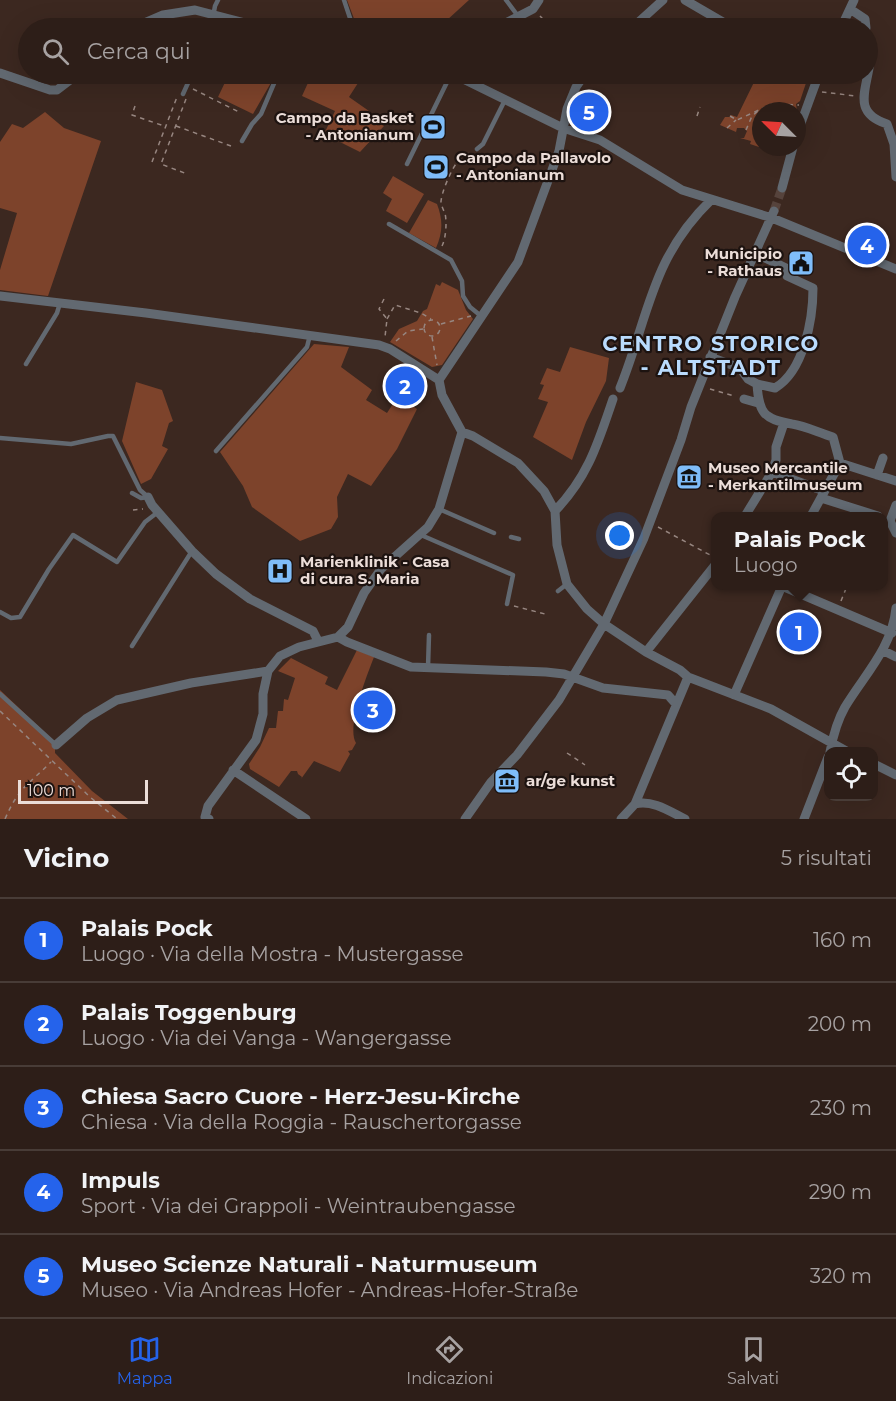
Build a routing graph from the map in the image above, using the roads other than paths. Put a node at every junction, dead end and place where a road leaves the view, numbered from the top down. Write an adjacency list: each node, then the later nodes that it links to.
1 (218, 0): 8 (lane)
2 (344, 0): 13 (lane)
3 (506, 0): 9 (lane)
4 (539, 0): 9 (street)
5 (663, 0): 15 (street)
6 (685, 0): 16 (street)
7 (852, 4): 17 (street); 18 (street)
8 (214, 14): 10 (street); 11 (lane); 12 (street)
9 (518, 16): 14 (street)
10 (156, 18)
11 (213, 18)
12 (228, 18)
13 (350, 18)
14 (514, 18)
15 (643, 18)
16 (716, 18)
17 (846, 18)
18 (864, 18)
19 (0, 73): 20 (street)
20 (18, 79)
21 (32, 84): 22 (street)
22 (65, 84)
23 (187, 84): 30 (lane)
24 (274, 84): 34 (lane)
25 (447, 84): 37 (lane)
26 (472, 84): 31 (street)
27 (579, 84): 33 (street)
28 (815, 84): 32 (street)
29 (866, 84): 38 (street)
30 (185, 95)
31 (505, 100): 33 (street); 35 (lane)
32 (806, 106)
33 (563, 128): 40 (street); 47 (street)
34 (242, 141)
35 (477, 148)
36 (791, 156): 39 (street)
37 (407, 164)
38 (896, 177)
39 (782, 188)
40 (711, 200): 41 (street); 53 (street)
41 (773, 214): 43 (street); 44 (street)
42 (389, 224): 47 (lane)
43 (755, 253): 49 (street); 52 (street)
44 (896, 269)
45 (0, 296): 46 (street)
46 (60, 303): 48 (street); 50 (lane)
47 (482, 316): 51 (street)
48 (310, 335): 51 (street); 60 (lane)
49 (710, 357): 52 (street); 88 (street)
50 (26, 364)
51 (439, 380): 58 (street)
52 (757, 384): 56 (street)
53 (620, 388)
54 (613, 399): 70 (street)
55 (744, 399): 56 (street)
56 (758, 404): 57 (street)
57 (784, 423): 62 (street); 63 (street)
58 (462, 432): 69 (street); 70 (street)
59 (0, 438): 68 (lane)
60 (216, 451)
61 (883, 458): 64 (street)
62 (840, 463): 64 (street); 67 (street)
63 (772, 472): 67 (street); 72 (street)
64 (877, 475): 65 (street)
65 (896, 481)
66 (132, 493): 68 (lane)
67 (823, 494): 73 (street); 74 (street)
68 (148, 497): 71 (street)
69 (438, 509): 75 (lane); 76 (street)
70 (555, 511): 81 (street)
71 (158, 512): 79 (street); 87 (lane)
72 (747, 512)
73 (813, 512)
74 (868, 512)
75 (494, 533)
76 (421, 535): 85 (lane); 91 (street)
77 (511, 537): 78 (lane)
78 (519, 538)
79 (192, 551): 92 (street); 93 (lane)
80 (711, 570): 95 (street)
81 (567, 584): 84 (lane); 88 (street)
82 (780, 590): 102 (street)
83 (791, 590): 89 (street)
84 (558, 591)
85 (507, 604)
86 (896, 608): 89 (street)
87 (0, 612)
88 (604, 624): 95 (street); 99 (street)
89 (892, 633): 94 (street)
90 (429, 635): 97 (lane)
91 (338, 637): 92 (street); 97 (street)
92 (318, 641): 98 (street)
93 (132, 646)
94 (884, 651): 96 (street); 105 (street)
95 (646, 652): 100 (street)
96 (896, 657)
97 (428, 667): 99 (street)
98 (268, 671): 104 (street); 108 (street)
99 (572, 677): 103 (street); 113 (street)
100 (688, 677): 102 (street); 103 (street)
101 (0, 694): 104 (lane)
102 (735, 695): 105 (street)
103 (676, 704): 110 (street)
104 (56, 745)
105 (831, 747)
106 (878, 766): 109 (street)
107 (824, 767): 116 (street)
108 (234, 770): 111 (street); 112 (street)
109 (896, 775)
110 (635, 804): 114 (street); 115 (street)
111 (209, 819)
112 (306, 819)
113 (465, 819)
114 (621, 819)
115 (685, 819)
116 (804, 819)

